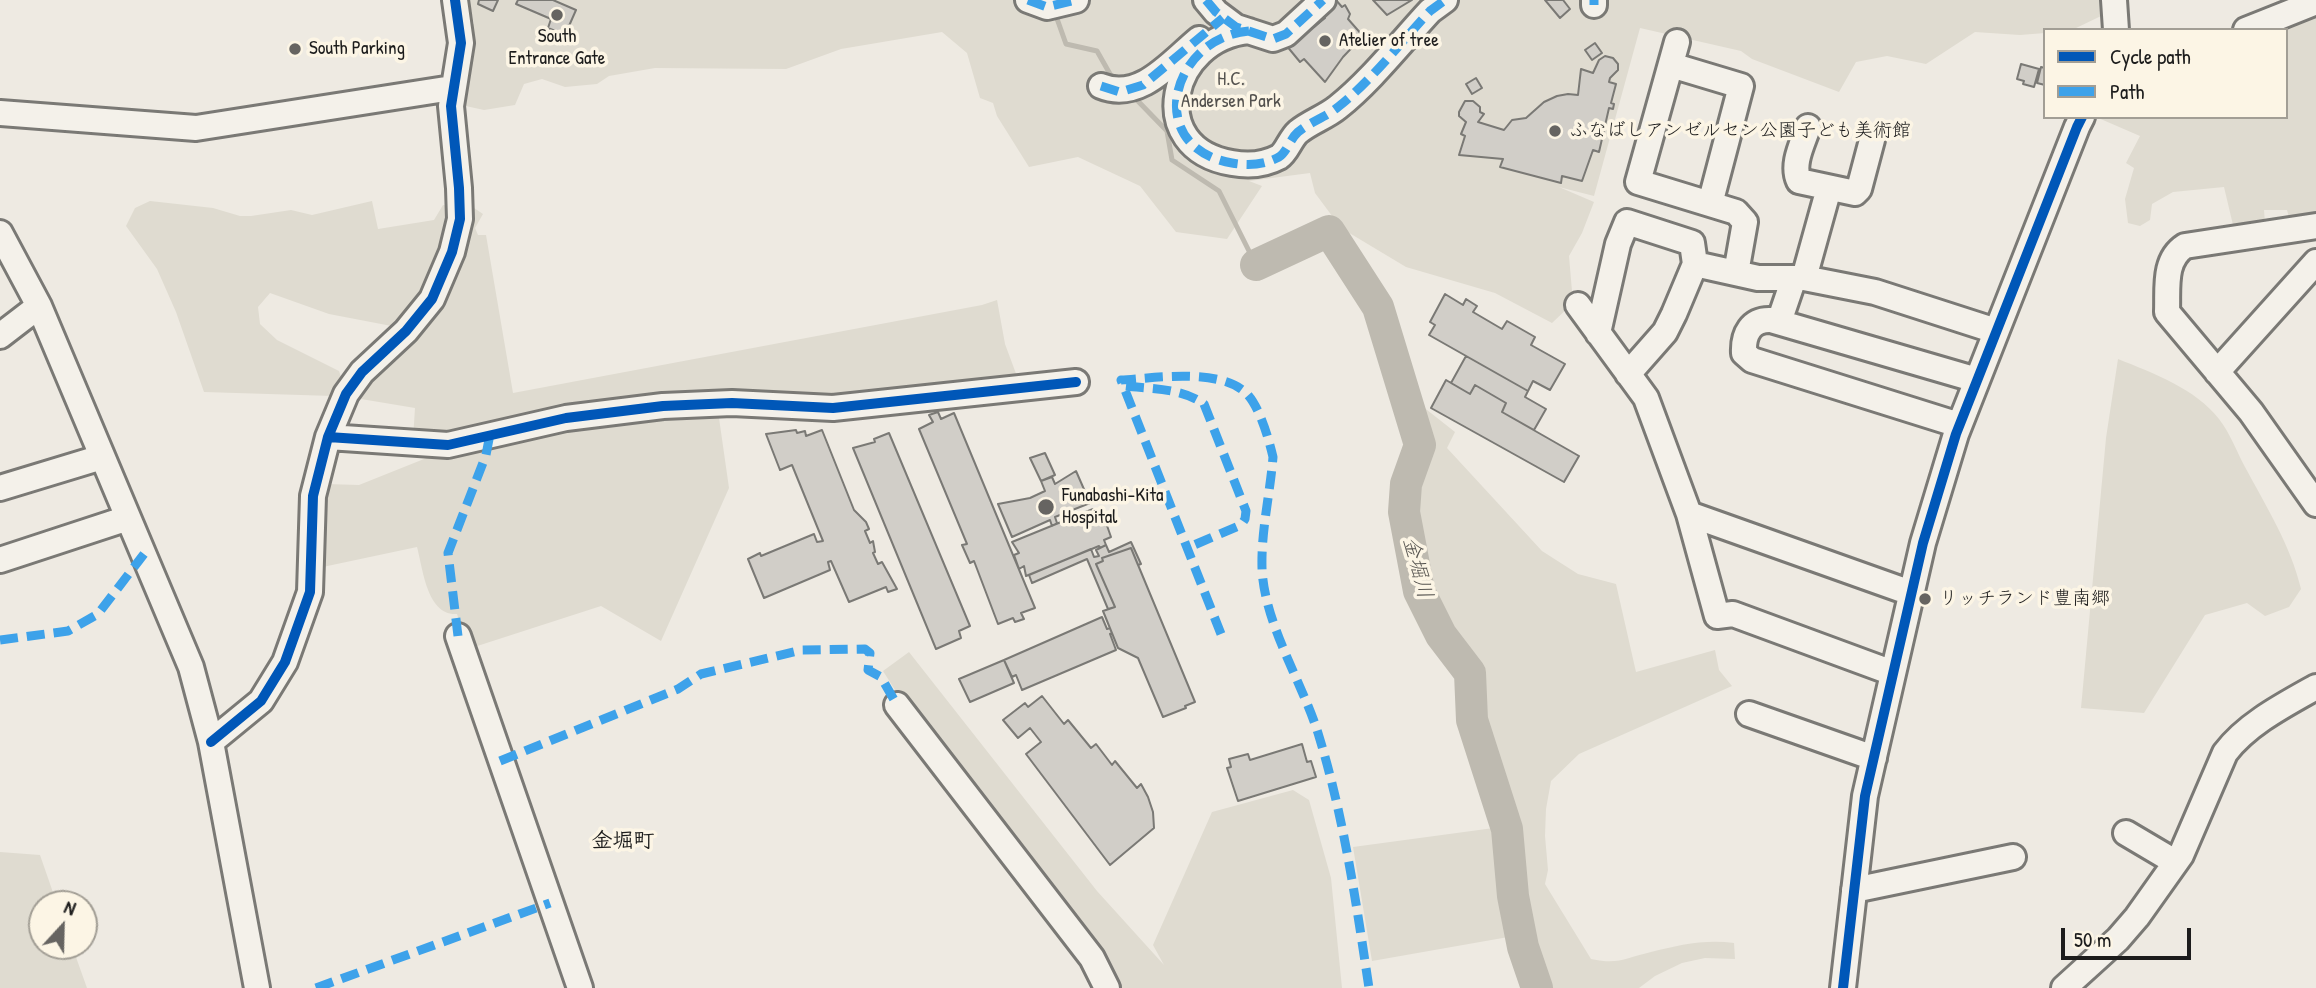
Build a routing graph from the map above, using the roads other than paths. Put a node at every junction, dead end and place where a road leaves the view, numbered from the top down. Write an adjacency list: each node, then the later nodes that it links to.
1 (455, 0): 13 (street)
2 (1028, 0): 3 (street)
3 (1076, 0)
4 (1324, 0): 11 (street)
5 (1445, 0): 11 (street)
6 (2114, 0): 9 (street)
7 (2316, 2): 10 (street)
8 (1215, 9): 11 (street); 12 (street)
9 (2116, 28)
10 (2251, 28)
11 (1249, 31)
12 (1101, 86)
13 (452, 88): 14 (street); 37 (street)
14 (0, 113)
15 (2081, 119): 29 (street)
16 (1808, 127): 18 (street)
17 (1872, 140): 18 (street)
18 (1829, 188): 25 (street)
19 (1710, 204): 19 (street); 24 (street)
20 (2316, 226): 32 (street)
21 (0, 233): 27 (street)
22 (2316, 262): 32 (street)
23 (1695, 264): 24 (street); 30 (street); 33 (street)
24 (1736, 273): 25 (street)
25 (1799, 278): 28 (street); 29 (street)
26 (1578, 305): 30 (street)
27 (39, 306): 31 (street); 38 (street)
28 (1779, 323): 34 (street); 36 (street)
29 (1996, 331): 34 (street)
30 (1598, 333): 33 (street)
31 (0, 336)
32 (2217, 372): 40 (street)
33 (1628, 374): 41 (street)
34 (1977, 380): 36 (street)
35 (1076, 382): 37 (street)
36 (1959, 425): 44 (street)
37 (328, 437): 50 (street)
38 (102, 457): 39 (street); 42 (street)
39 (0, 488)
40 (2316, 504)
41 (1689, 514): 44 (street); 46 (street)
42 (128, 518): 43 (street); 50 (street)
43 (0, 560)
44 (1911, 593): 46 (street)
45 (458, 636): 57 (street)
46 (1893, 673): 51 (street)
47 (2316, 687): 54 (street)
48 (897, 705): 58 (street)
49 (1749, 714): 51 (street)
50 (211, 742): 56 (street)
51 (1874, 758): 55 (street)
52 (2126, 833): 54 (street)
53 (2013, 857): 55 (street)
54 (2175, 862): 60 (street)
55 (1854, 890): 59 (street)
56 (257, 988)
57 (580, 988)
58 (1107, 988)
59 (1843, 988)
60 (2064, 988)

